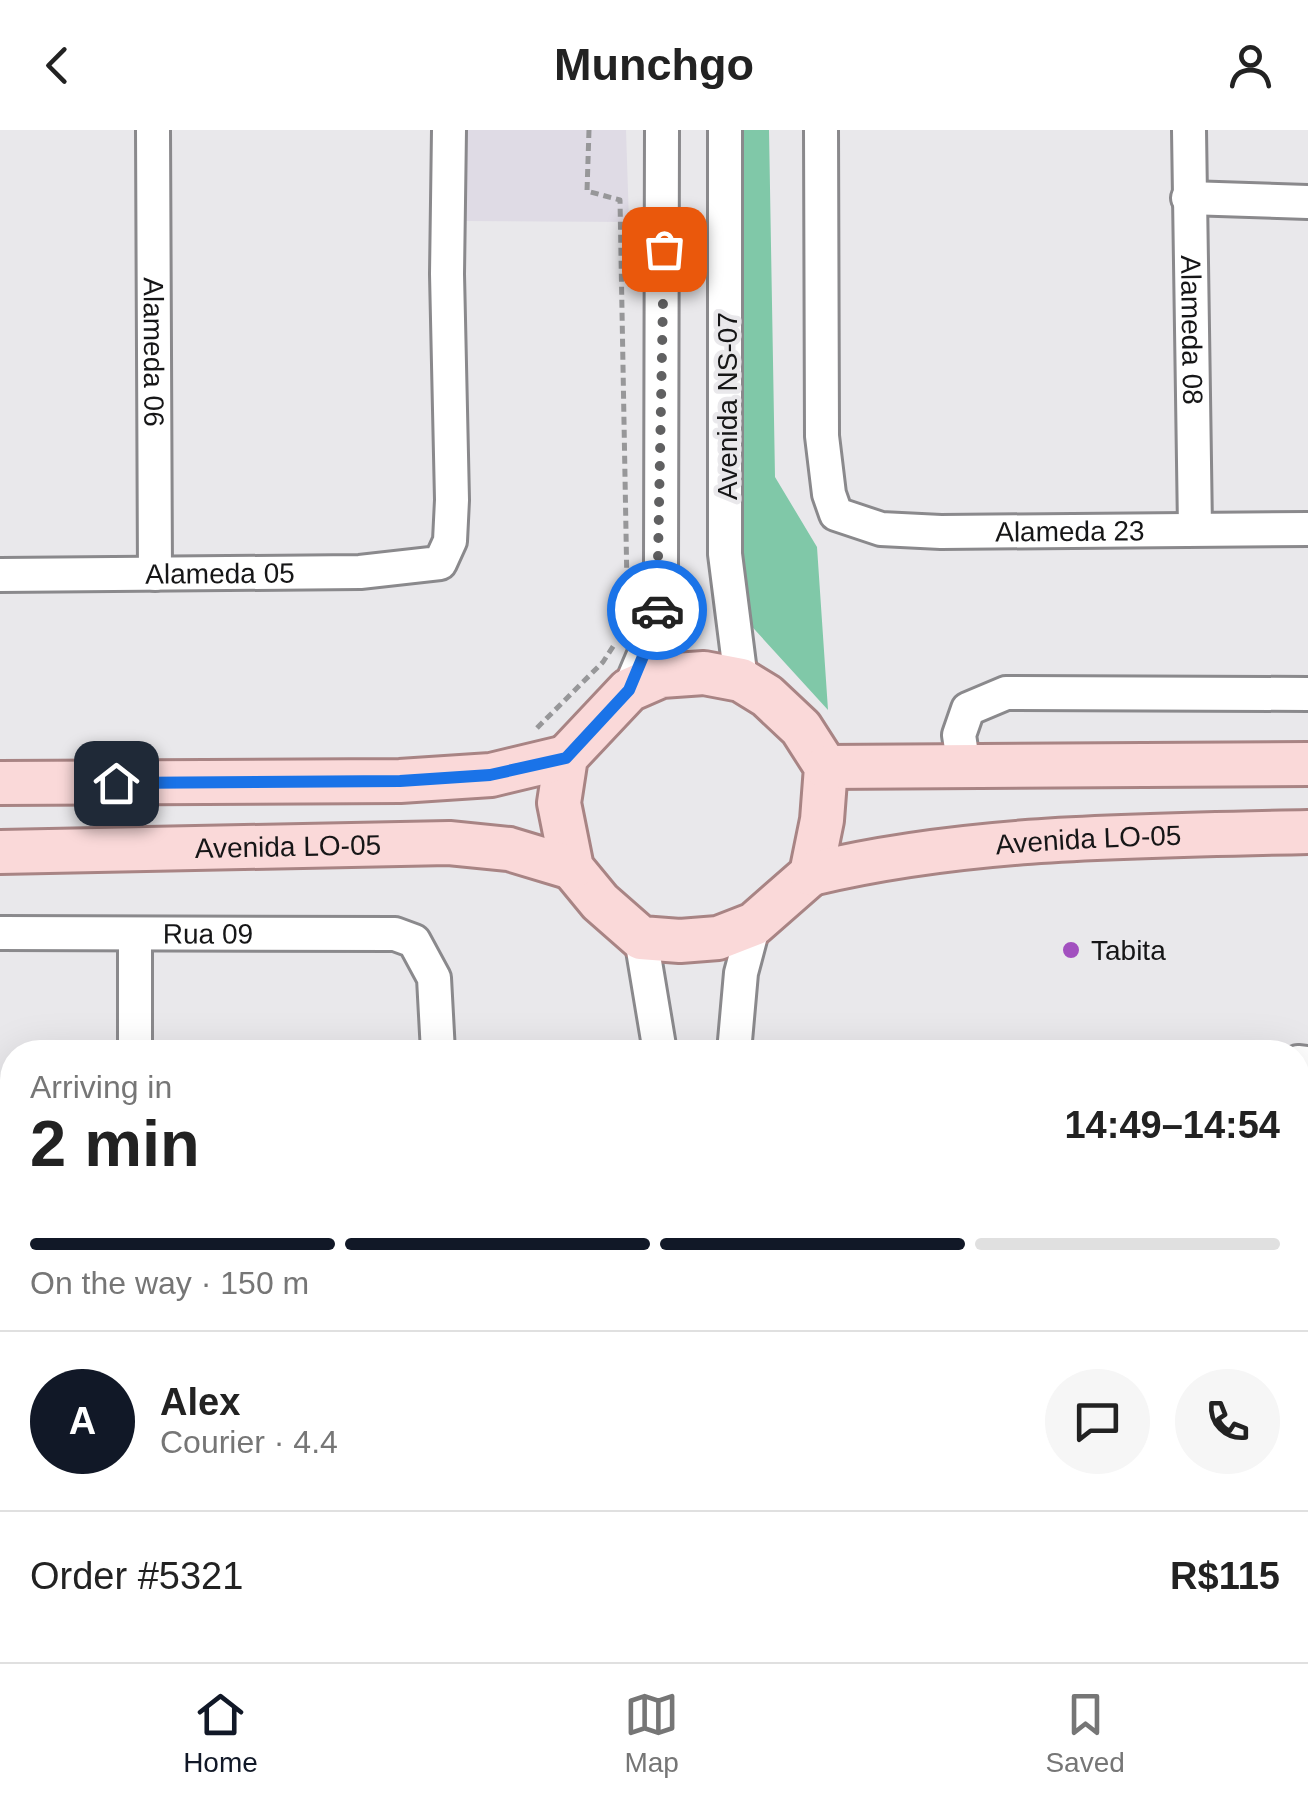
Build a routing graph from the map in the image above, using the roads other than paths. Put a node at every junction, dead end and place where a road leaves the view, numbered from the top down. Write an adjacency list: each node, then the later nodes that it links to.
1 (152, 130): 11 (street, Alameda 06)
2 (450, 130): 11 (street, Alameda 05)
3 (662, 130): 14 (street)
4 (725, 130): 13 (street, Avenida NS-07)
5 (821, 130): 9 (street, Alameda 23)
6 (1188, 130): 7 (street, Alameda 08)
7 (1188, 198): 8 (street); 9 (street, Alameda 08)
8 (1308, 202)
9 (1196, 528): 10 (street, Alameda 23)
10 (1308, 529)
11 (155, 574): 12 (street, Alameda 05)
12 (0, 575)
13 (740, 680): 14 (main road); 18 (main road)
14 (629, 690): 16 (main road)
15 (1308, 694): 19 (street)
16 (549, 745): 20 (main road); 23 (main road)
17 (1308, 764): 19 (main road)
18 (826, 766): 19 (main road); 24 (main road)
19 (964, 768)
20 (0, 782)
21 (1308, 832): 24 (main road, Avenida LO-05)
22 (0, 852): 23 (main road, Avenida LO-05)
23 (572, 868): 28 (main road)
24 (811, 874): 25 (main road)
25 (754, 924): 28 (main road); 32 (street)
26 (0, 933): 27 (street, Rua 09)
27 (135, 935): 29 (street); 30 (street, Rua 09)
28 (642, 938): 31 (street)
29 (136, 1040)
30 (437, 1040)
31 (658, 1040)
32 (735, 1040)

